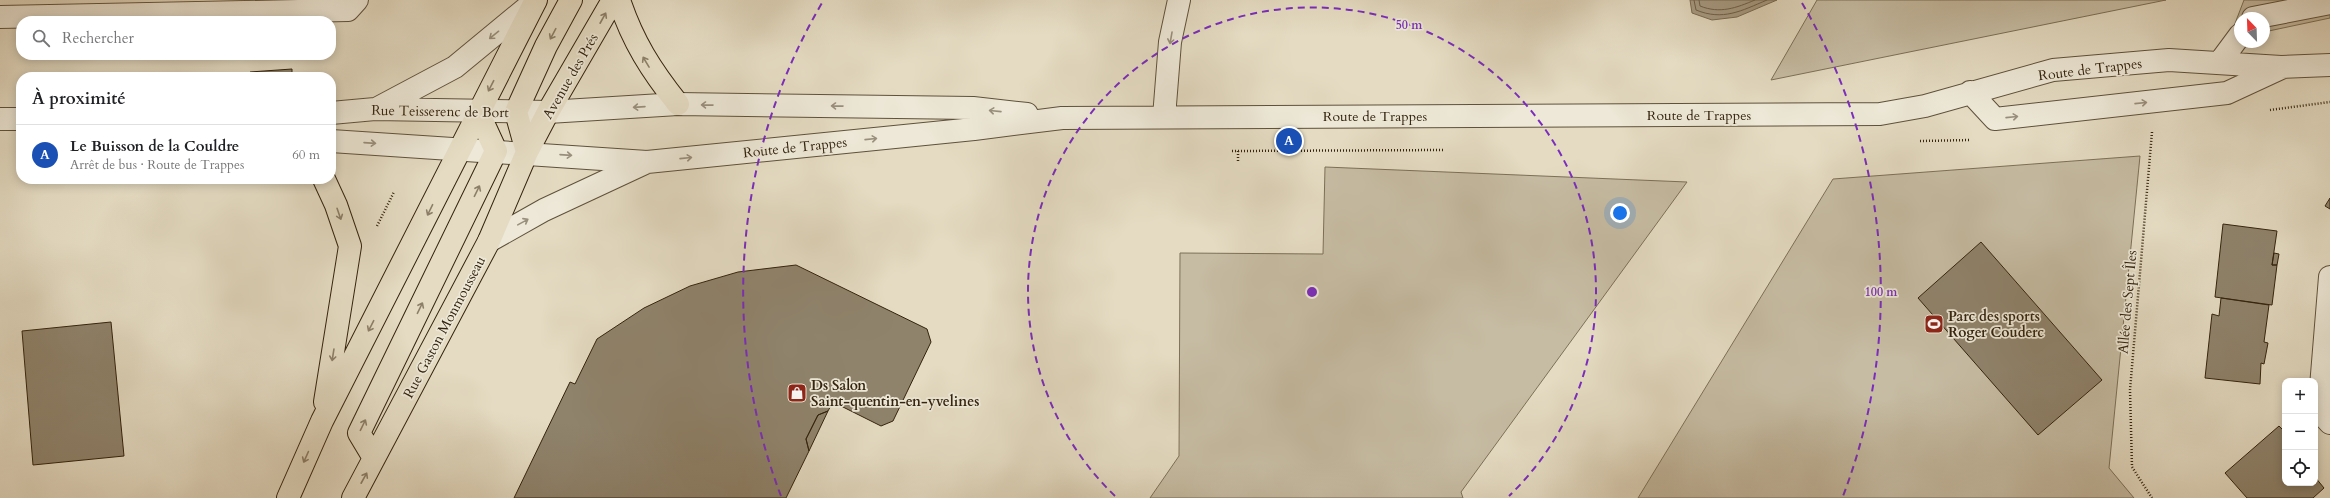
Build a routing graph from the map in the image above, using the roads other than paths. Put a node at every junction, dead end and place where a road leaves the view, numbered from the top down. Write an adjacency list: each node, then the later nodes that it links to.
1 (357, 0): 8 (street)
2 (571, 0): 21 (main road, one-way to 21)
3 (613, 0): 22 (main road, Avenue des Prés, one-way to 3)
4 (619, 0): 18 (main road, one-way to 4)
5 (1179, 0): 24 (street, one-way to 24)
6 (535, 1): 19 (street, one-way to 19); 20 (main road, one-way to 20)
7 (2330, 3): 9 (street)
8 (182, 7): 11 (street)
9 (2270, 15)
10 (16, 16): 12 (street)
11 (18, 16)
12 (0, 17)
13 (2234, 43): 14 (street)
14 (2220, 62): 16 (street, Route de Trappes); 17 (street, Route de Trappes)
15 (2330, 65): 16 (street, Route de Trappes)
16 (2282, 67): 17 (street, one-way to 16)
17 (1970, 92): 24 (street, Route de Trappes)
18 (678, 104): 22 (street, Route de Trappes, one-way to 22); 25 (street, Route de Trappes, one-way to 18)
19 (375, 109): 20 (street, Rue Teisserenc de Bort); 23 (street, Rue Teisserenc de Bort)
20 (478, 112): 21 (street, Rue Teisserenc de Bort); 29 (main road); 30 (main road)
21 (516, 112): 22 (street, Rue Teisserenc de Bort); 31 (main road)
22 (548, 112): 31 (main road, Avenue des Prés)
23 (336, 113)
24 (1164, 117): 25 (street, Route de Trappes)
25 (1062, 118): 32 (street, Route de Trappes, one-way to 25)
26 (0, 119): 27 (street)
27 (16, 119)
28 (336, 141): 29 (street, one-way to 29)
29 (459, 150): 30 (street); 36 (main road, one-way to 36)
30 (496, 151): 31 (street); 38 (main road, one-way to 30)
31 (527, 152): 32 (street, Route de Trappes, one-way to 32); 34 (main road, Rue Gaston Monmousseau)
32 (647, 162): 34 (street, one-way to 32)
33 (326, 184): 36 (main road, one-way to 36)
34 (489, 241): 38 (main road, Rue Gaston Monmousseau)
35 (2330, 277): 37 (street)
36 (322, 421): 39 (main road, one-way to 39)
37 (2330, 423)
38 (374, 458): 40 (main road, Rue Gaston Monmousseau, one-way to 38)
39 (288, 498)
40 (353, 498)

